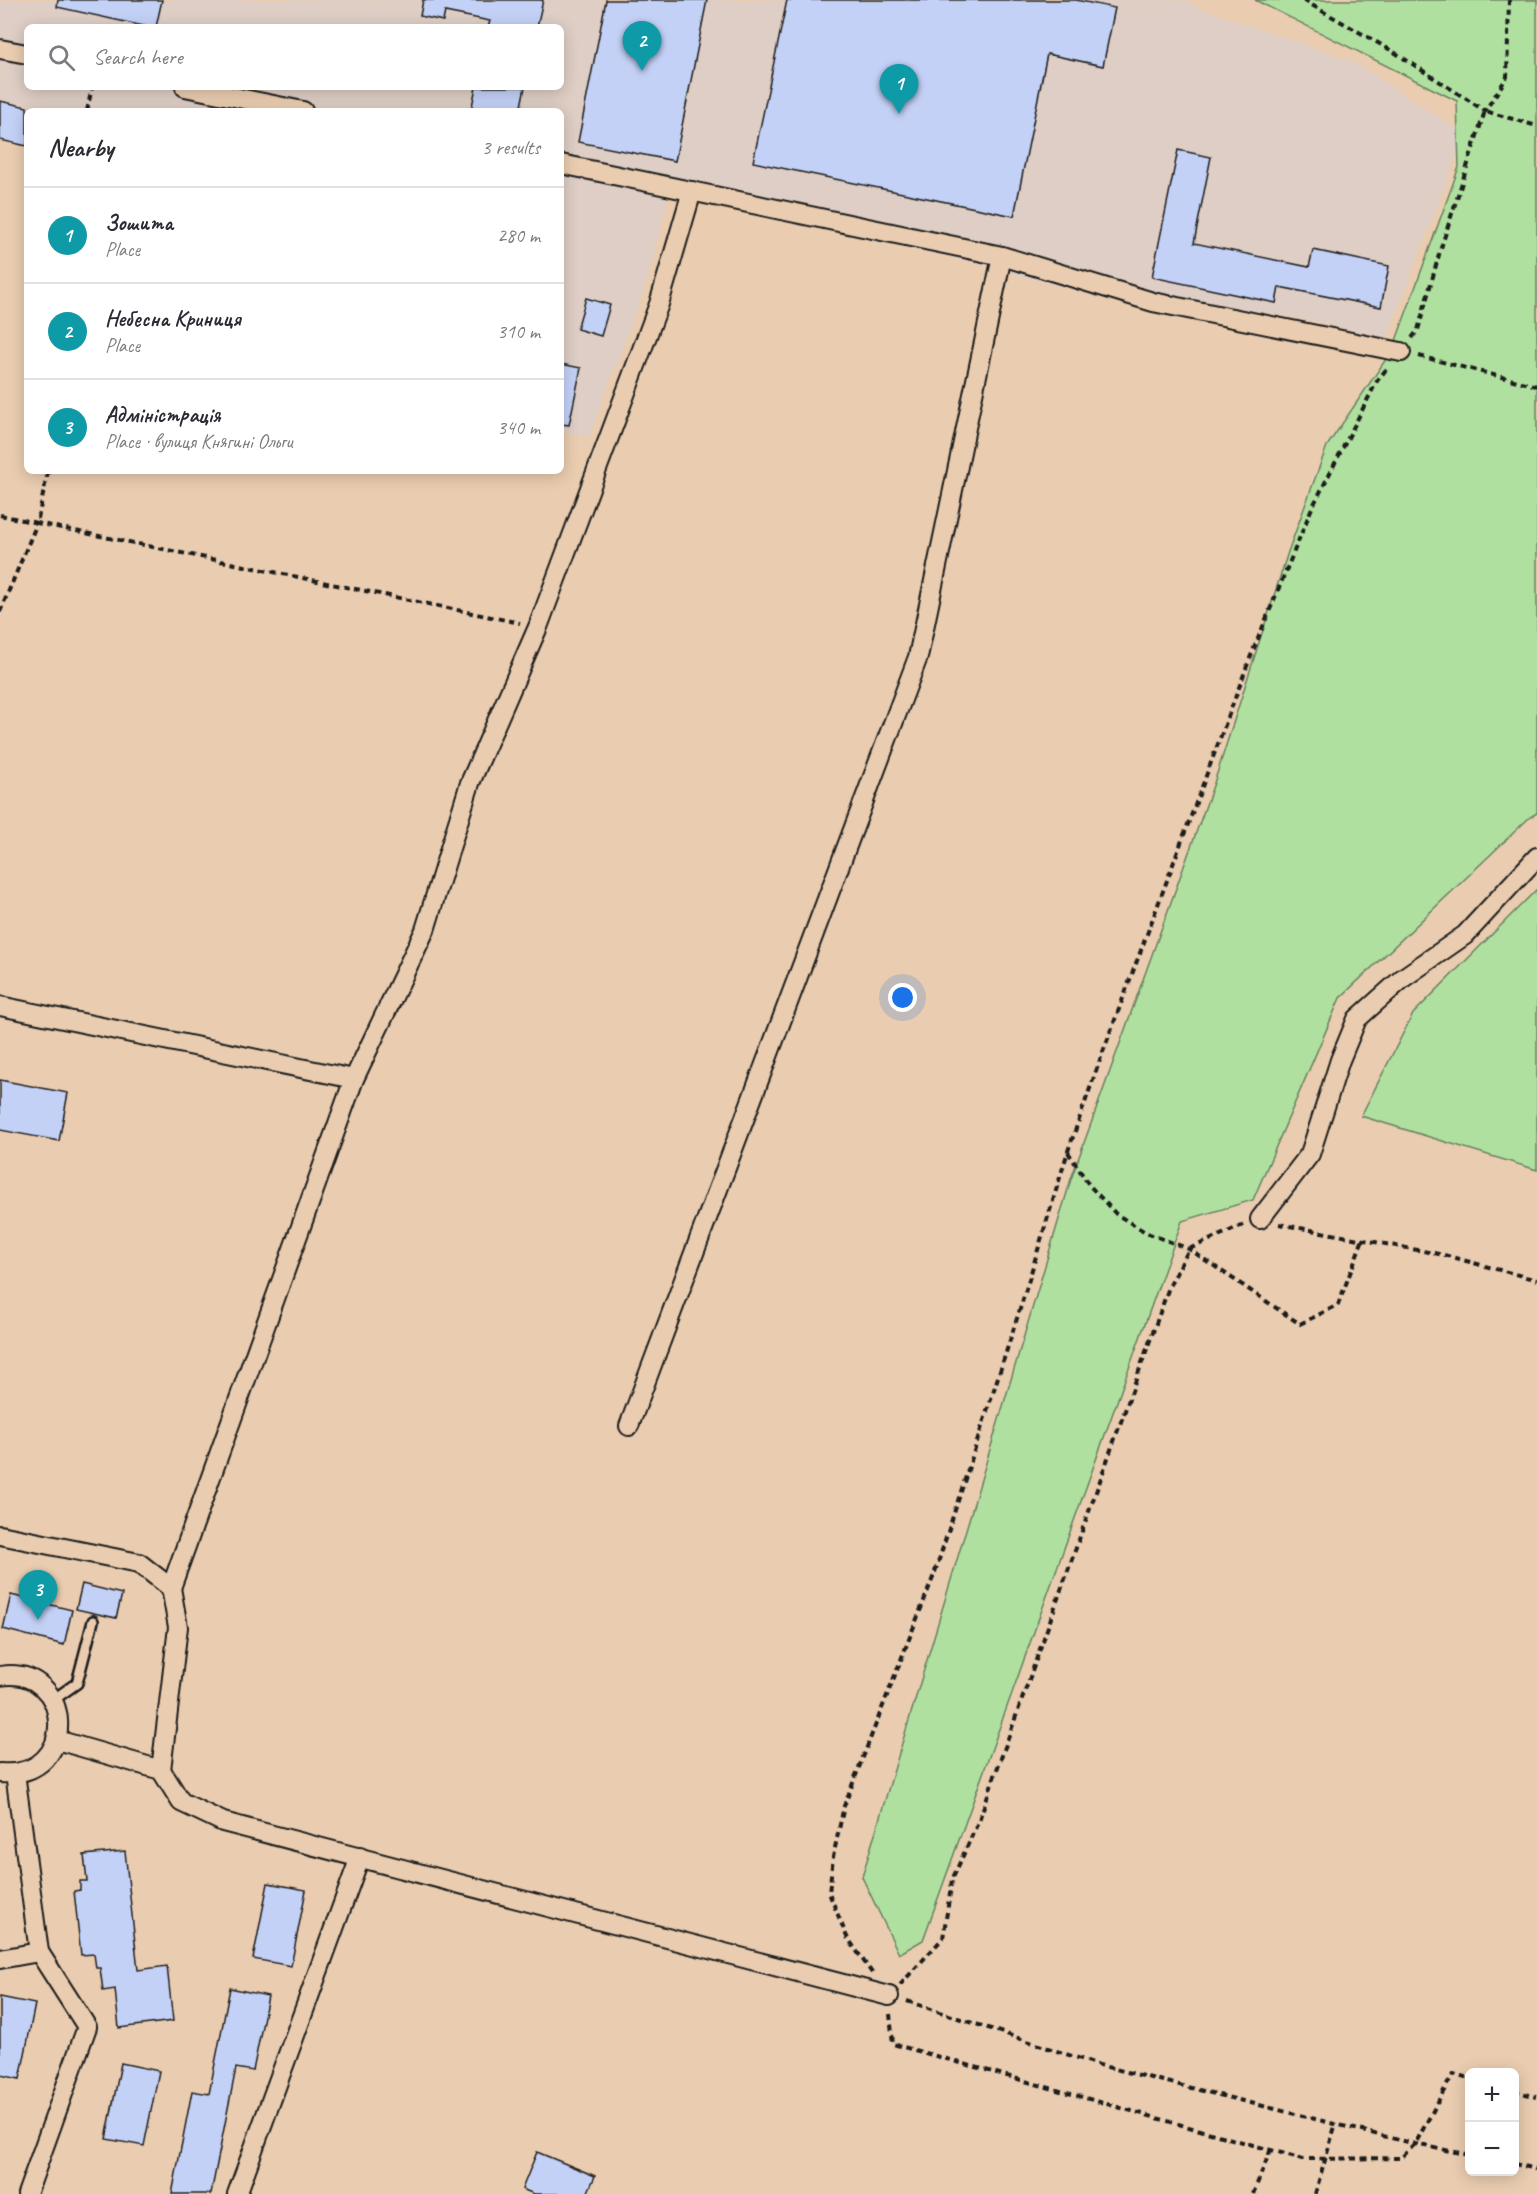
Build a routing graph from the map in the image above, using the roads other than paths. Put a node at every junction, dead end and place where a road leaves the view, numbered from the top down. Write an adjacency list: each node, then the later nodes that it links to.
1 (0, 49): 2 (street)
2 (24, 53)
3 (200, 90): 4 (street)
4 (288, 108)
5 (564, 165): 6 (street)
6 (692, 191): 7 (street); 11 (street)
7 (1002, 256): 8 (street); 13 (street)
8 (1401, 352)
9 (1537, 857): 12 (street)
10 (0, 1006): 11 (street)
11 (354, 1079): 15 (street)
12 (1260, 1219)
13 (629, 1426)
14 (0, 1535): 15 (street)
15 (171, 1588): 20 (street)
16 (93, 1621): 18 (lane)
17 (0, 1676): 18 (street)
18 (53, 1700): 19 (street)
19 (57, 1740): 20 (street); 21 (street)
20 (161, 1770): 22 (street)
21 (8, 1773): 23 (street)
22 (360, 1857): 25 (street); 27 (street)
23 (39, 1952): 24 (street); 26 (street)
24 (0, 1959)
25 (889, 1996)
26 (27, 2194)
27 (237, 2194)

